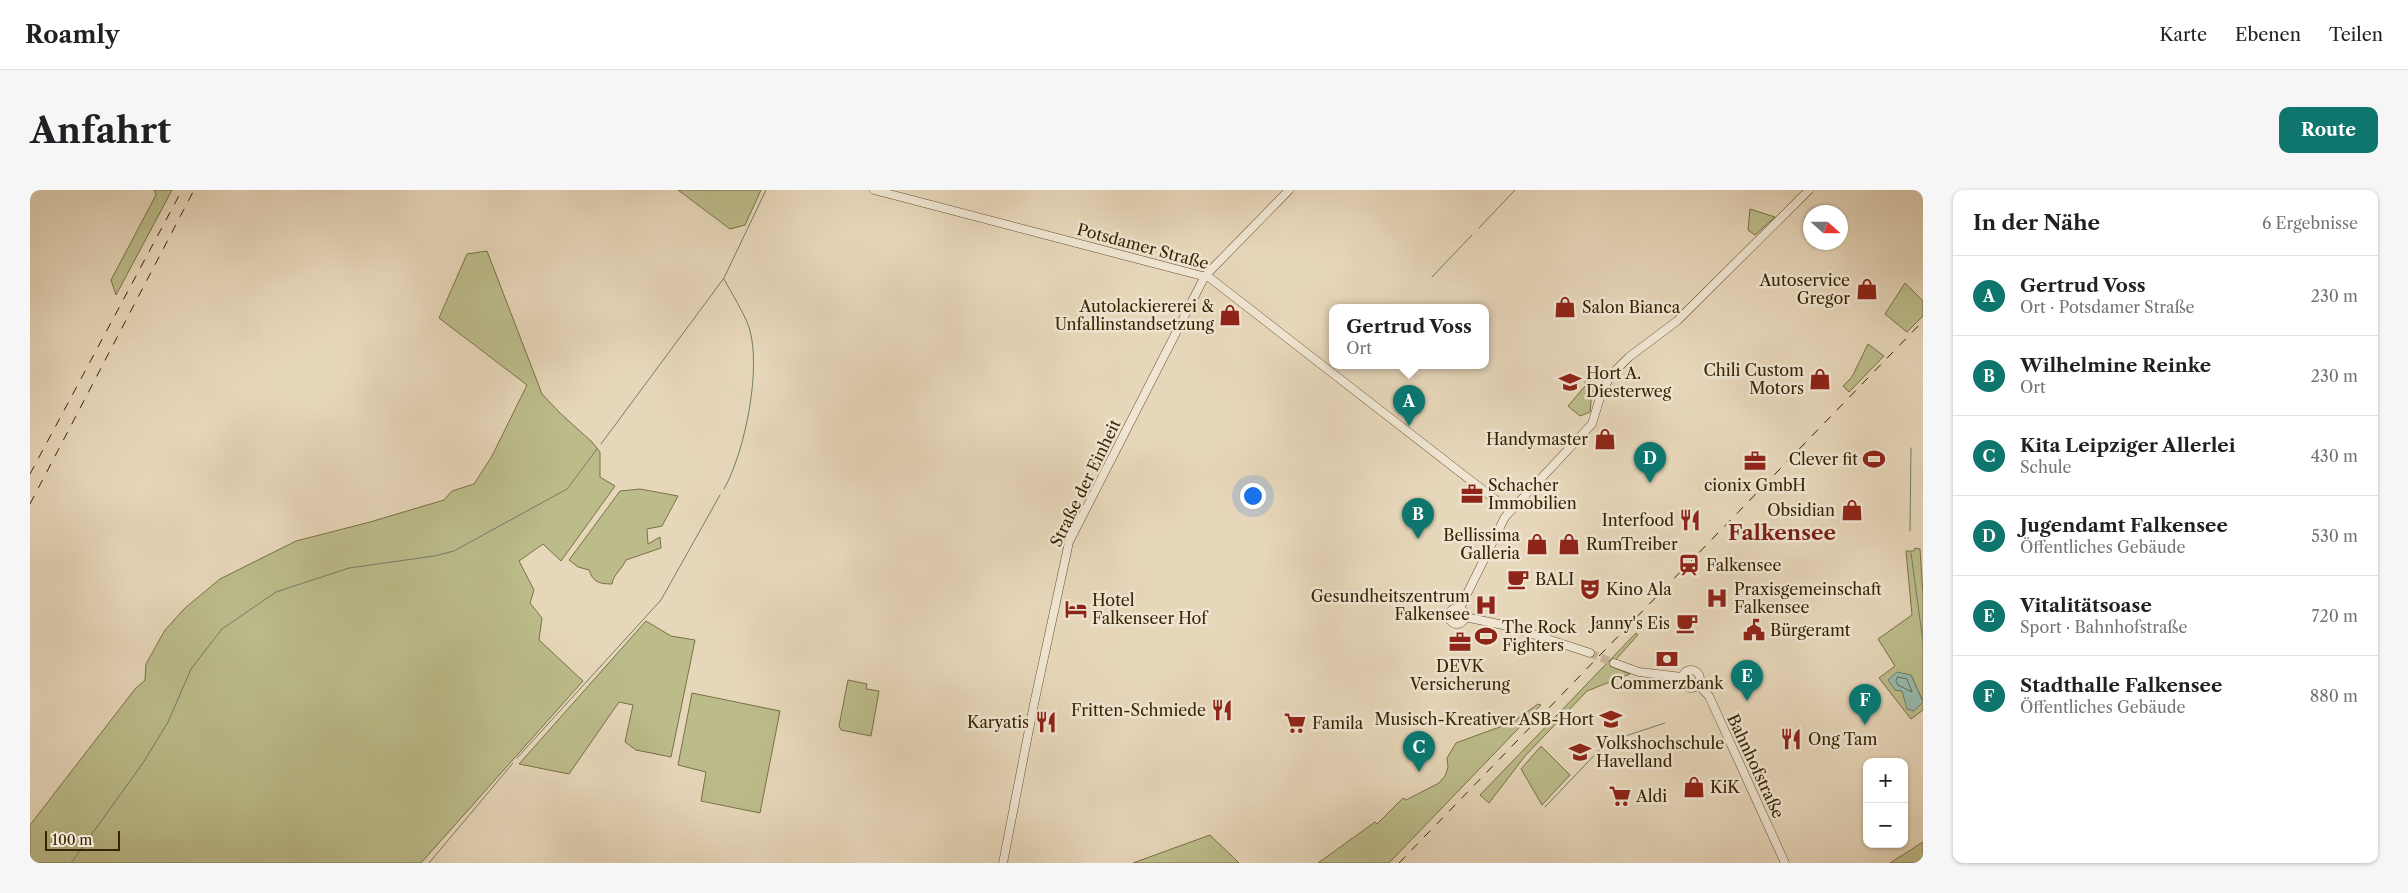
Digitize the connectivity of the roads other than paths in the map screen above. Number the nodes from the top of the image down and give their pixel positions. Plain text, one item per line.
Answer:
1 (874, 190) edge
2 (1289, 190) edge
3 (1809, 190) edge
4 (1205, 276) junction
5 (1329, 369) edge
6 (1329, 369) edge
7 (1510, 511) junction
8 (1460, 608) junction
9 (1465, 617) junction
10 (1590, 654) tunnel mouth
11 (1614, 663) tunnel mouth
12 (1682, 677) junction
13 (1698, 685) junction
14 (1003, 863) edge
15 (1785, 863) edge

1 - 4 street, Potsdamer Straße
2 - 4 street, Straße der Einheit
3 - 7 street
4 - 6 street, Potsdamer Straße
4 - 14 street, Straße der Einheit
5 - 7 street, Potsdamer Straße
7 - 8 street
8 - 9 street
8 - 9 street
9 - 10 street
11 - 12 street
12 - 13 street
12 - 13 street
13 - 15 street, Bahnhofstraße

